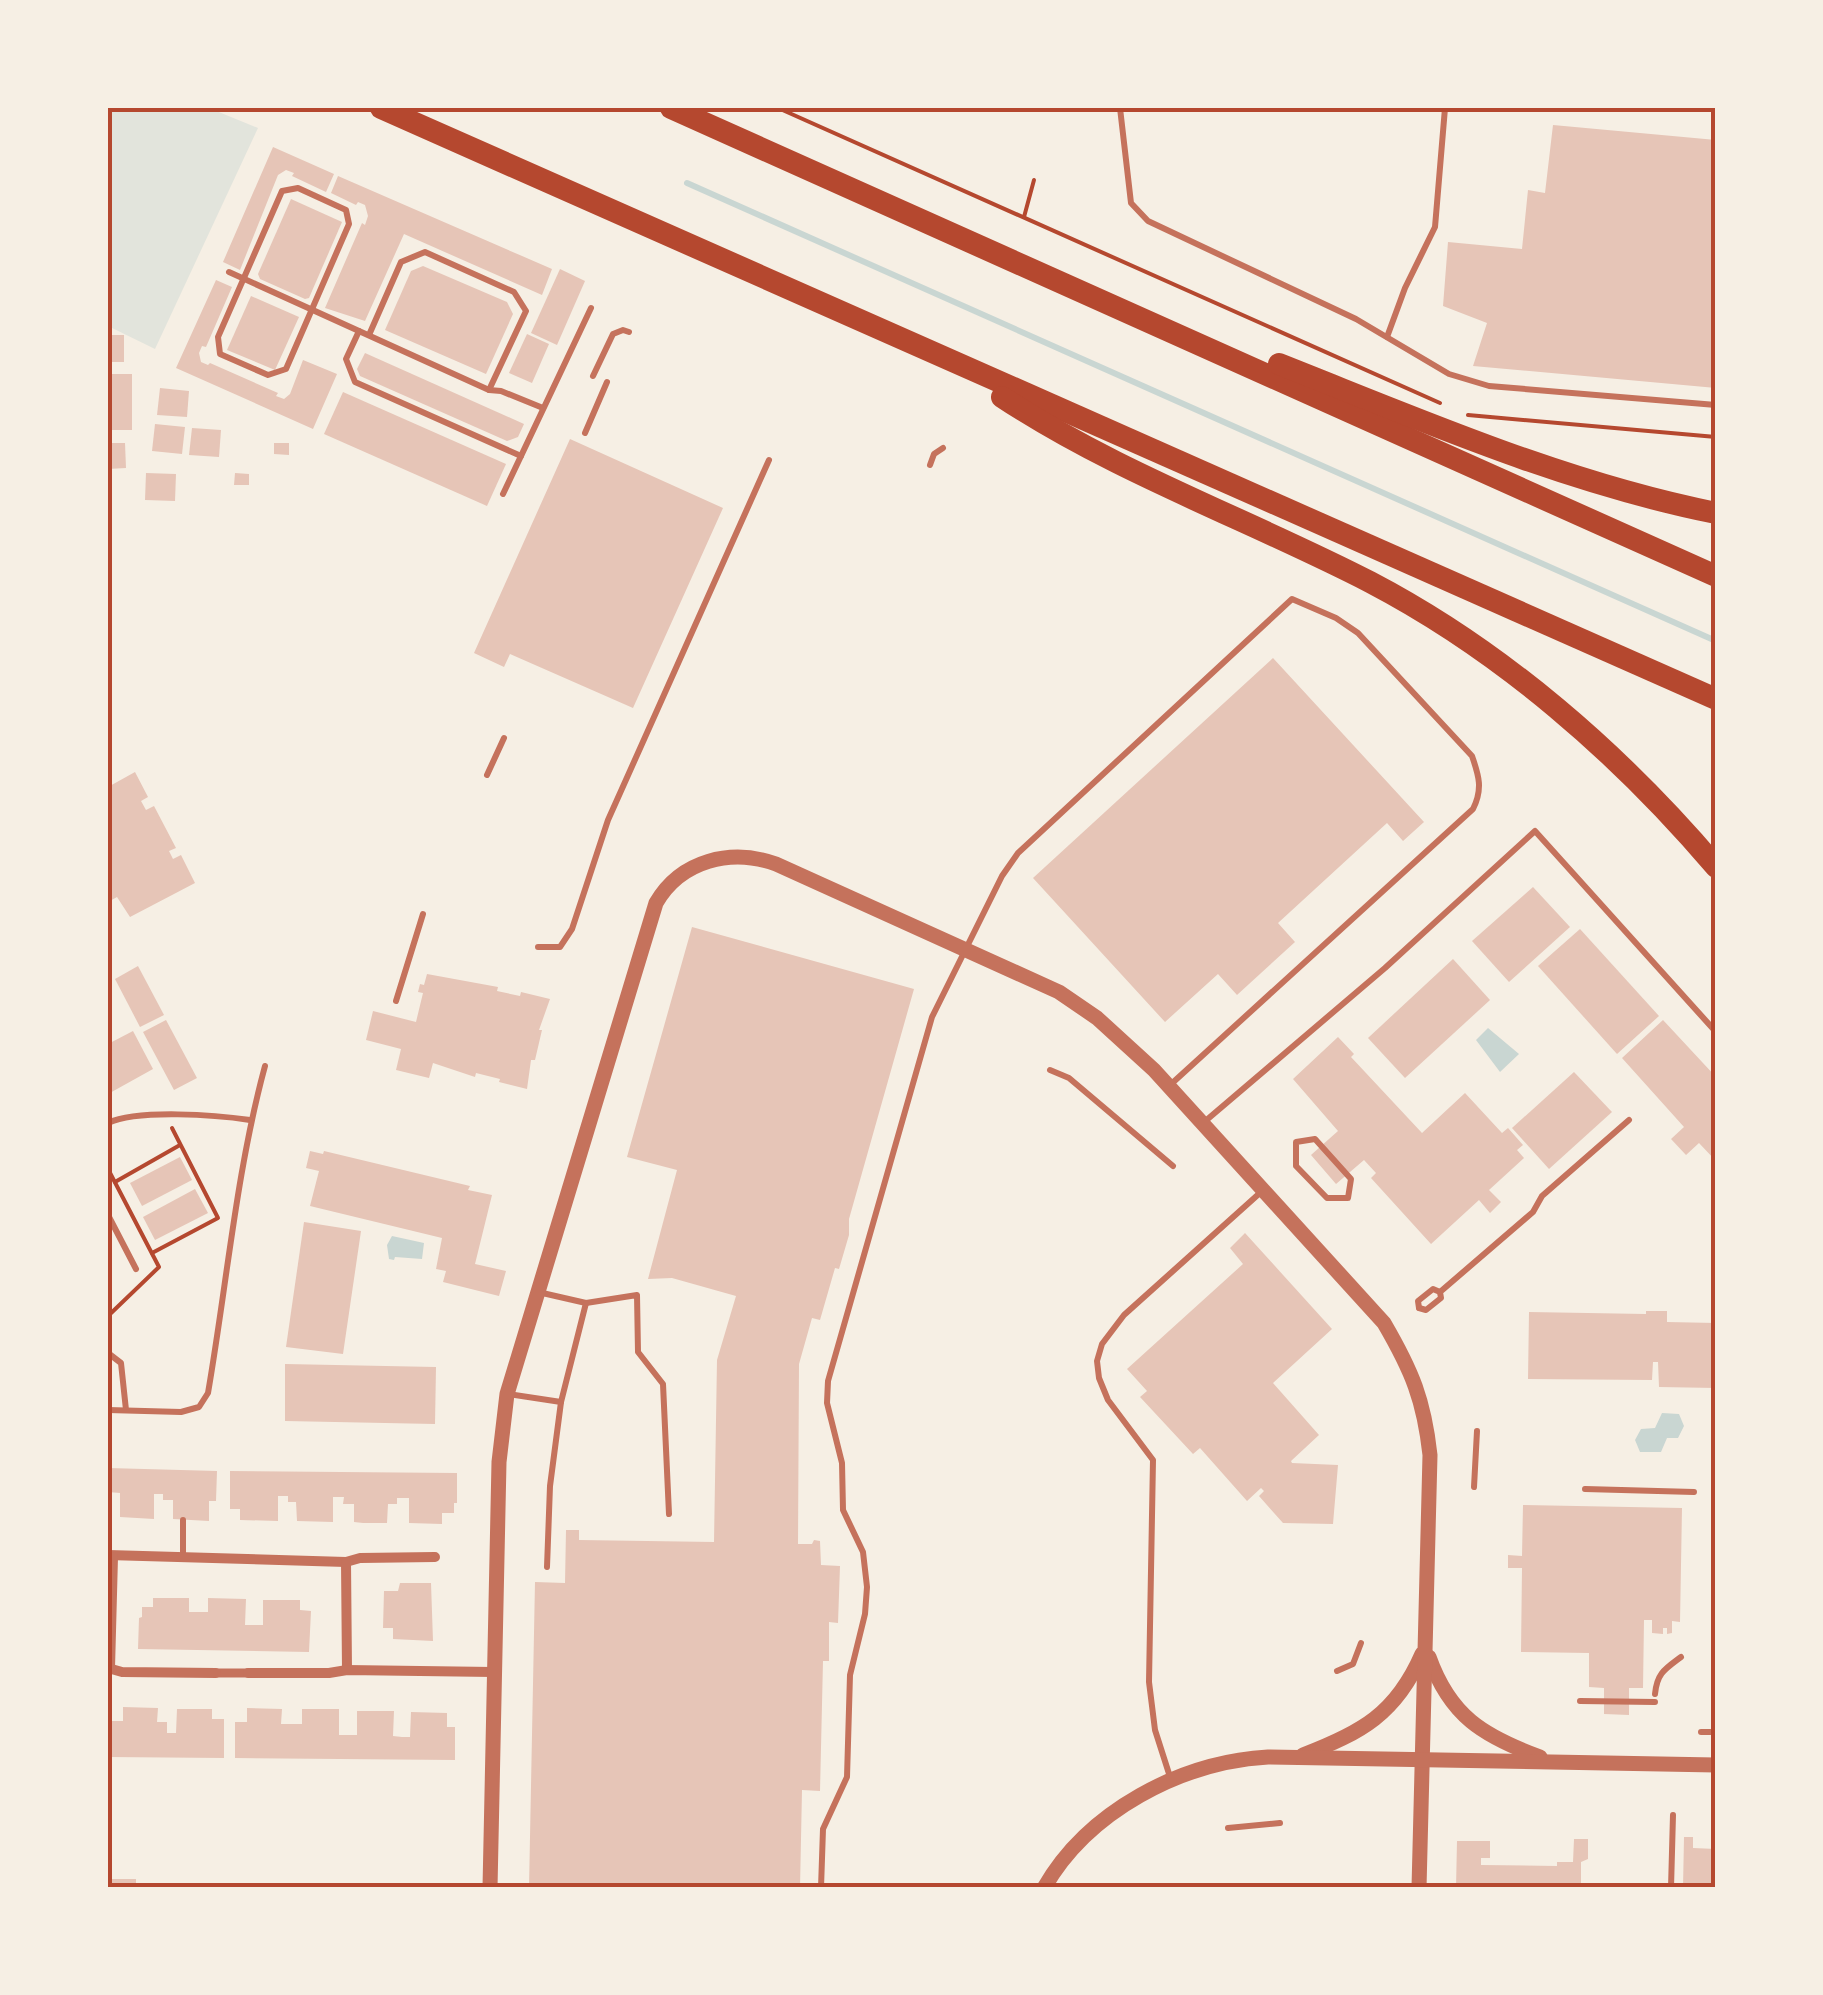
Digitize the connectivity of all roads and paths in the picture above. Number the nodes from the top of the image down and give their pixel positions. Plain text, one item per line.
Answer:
1 (382, 108) edge
2 (671, 108) edge
3 (778, 108) edge
4 (1120, 108) edge
5 (1445, 108) edge
6 (1034, 180) dead end
7 (1024, 217) junction
8 (1016, 262) junction
9 (229, 272) dead end
10 (243, 279) junction
11 (591, 308) dead end
12 (311, 310) junction
13 (359, 331) junction
14 (629, 332) dead end
15 (369, 336) junction
16 (1386, 338) junction
17 (954, 364) junction
18 (594, 376) dead end
19 (607, 382) dead end
20 (489, 390) junction
21 (1716, 404) edge
22 (543, 408) junction
23 (1452, 408) dead end
24 (1468, 415) dead end
25 (585, 433) dead end
26 (1716, 437) edge
27 (943, 448) dead end
28 (521, 456) junction
29 (769, 460) dead end
30 (930, 465) dead end
31 (504, 494) dead end
32 (1716, 512) edge
33 (1716, 576) edge
34 (1716, 699) edge
35 (504, 738) dead end
36 (487, 775) dead end
37 (1716, 867) edge
38 (423, 914) dead end
39 (538, 947) dead end
40 (966, 950) junction
41 (396, 1000) dead end
42 (1716, 1032) edge
43 (266, 1066) dead end
44 (1050, 1070) dead end
45 (1169, 1086) junction
46 (164, 1116) junction
47 (250, 1120) junction
48 (1628, 1120) dead end
49 (108, 1123) edge
50 (1203, 1123) junction
51 (182, 1144) junction
52 (1173, 1166) dead end
53 (115, 1182) dead end
54 (1264, 1190) junction
55 (1348, 1198) joint
56 (108, 1215) edge
57 (152, 1253) dead end
58 (136, 1269) dead end
59 (538, 1292) junction
60 (1440, 1292) dead end
61 (586, 1303) junction
62 (108, 1353) edge
63 (508, 1394) junction
64 (561, 1402) junction
65 (108, 1410) edge
66 (126, 1410) junction
67 (1478, 1432) dead end
68 (1474, 1487) dead end
69 (1585, 1489) dead end
70 (1694, 1492) dead end
71 (669, 1514) dead end
72 (183, 1520) dead end
73 (110, 1556) edge
74 (435, 1557) dead end
75 (183, 1559) junction
76 (346, 1562) junction
77 (547, 1567) dead end
78 (1362, 1643) dead end
79 (1425, 1646) junction
80 (1682, 1657) dead end
81 (109, 1668) edge
82 (347, 1670) junction
83 (1337, 1671) dead end
84 (216, 1672) joint
85 (493, 1672) junction
86 (248, 1673) joint
87 (1580, 1701) dead end
88 (1702, 1732) dead end
89 (1716, 1732) edge
90 (1295, 1758) junction
91 (1422, 1759) junction
92 (1553, 1762) junction
93 (1716, 1766) edge
94 (1172, 1781) junction
95 (1673, 1815) dead end
96 (1280, 1823) dead end
97 (1228, 1828) dead end
98 (490, 1888) edge
99 (821, 1888) edge
100 (1044, 1888) edge
101 (1419, 1888) edge
102 (1671, 1888) edge

1 - 17 highway
2 - 8 highway
3 - 7 path
4 - 16 lane
5 - 16 lane
6 - 7 path
7 - 23 path
8 - 32 highway
8 - 33 highway
9 - 10 lane
10 - 12 lane
10 - 12 lane
10 - 12 lane
11 - 22 lane
12 - 13 lane
13 - 15 lane
13 - 28 lane
14 - 18 lane
15 - 20 lane
15 - 20 lane
16 - 21 lane
17 - 34 highway
17 - 37 highway
19 - 25 lane
20 - 22 lane
22 - 28 lane
24 - 26 path
27 - 30 lane
28 - 31 lane
29 - 39 lane
35 - 36 lane
38 - 41 lane
40 - 45 street
40 - 45 lane
40 - 59 street
40 - 99 lane
42 - 50 lane
43 - 47 lane
44 - 52 lane
45 - 50 street
46 - 47 lane
46 - 49 lane
46 - 51 path
47 - 66 lane
48 - 60 lane
50 - 54 street
51 - 53 path
51 - 57 path
54 - 79 street
54 - 94 lane
55 - 55 lane
56 - 58 lane
59 - 61 lane
59 - 63 street
61 - 64 lane
61 - 71 lane
62 - 66 lane
63 - 64 lane
63 - 85 street
64 - 77 lane
65 - 66 lane
67 - 68 lane
69 - 70 lane
72 - 75 lane
73 - 75 street
73 - 81 street
74 - 76 street
75 - 76 street
76 - 82 street
78 - 83 lane
79 - 90 street
79 - 91 street
79 - 92 street
80 - 87 lane
81 - 84 street
82 - 85 street
82 - 86 street
84 - 86 street
85 - 98 street
88 - 89 lane
90 - 91 street
90 - 94 street
91 - 92 street
91 - 101 street
92 - 93 street
94 - 100 street
95 - 102 lane
96 - 97 lane

